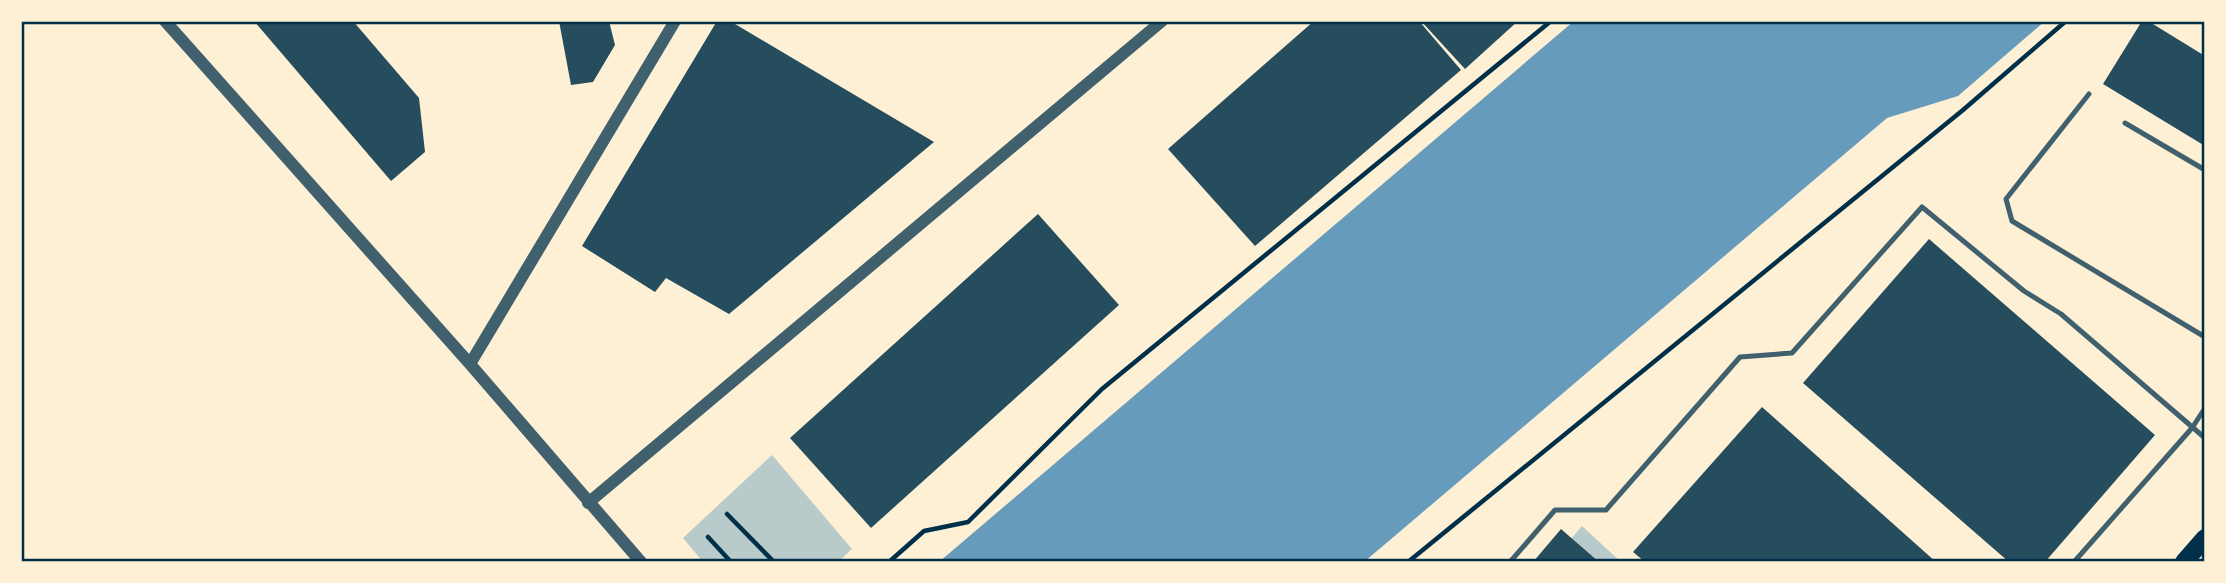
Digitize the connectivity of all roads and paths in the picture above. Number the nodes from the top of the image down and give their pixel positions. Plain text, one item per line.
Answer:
1 (165, 21) edge
2 (675, 21) edge
3 (1162, 21) edge
4 (1551, 21) edge
5 (2066, 21) edge
6 (2089, 94) dead end
7 (2125, 122) dead end
8 (2205, 170) edge
9 (2205, 337) edge
10 (470, 364) junction
11 (2205, 408) edge
12 (2192, 428) junction
13 (2205, 438) edge
14 (588, 503) junction
15 (727, 514) dead end
16 (708, 537) dead end
17 (2205, 538) edge
18 (640, 562) edge
19 (731, 562) edge
20 (774, 562) edge
21 (889, 562) edge
22 (1408, 562) edge
23 (1510, 562) edge
24 (2074, 562) edge
25 (2184, 562) edge

1 - 10 street
2 - 10 street
3 - 14 street
4 - 21 path
5 - 22 path
6 - 9 lane
7 - 8 lane
10 - 14 street
11 - 12 lane
12 - 13 lane
12 - 23 lane
12 - 24 lane
14 - 18 street
15 - 20 path
16 - 19 path
17 - 25 main road

